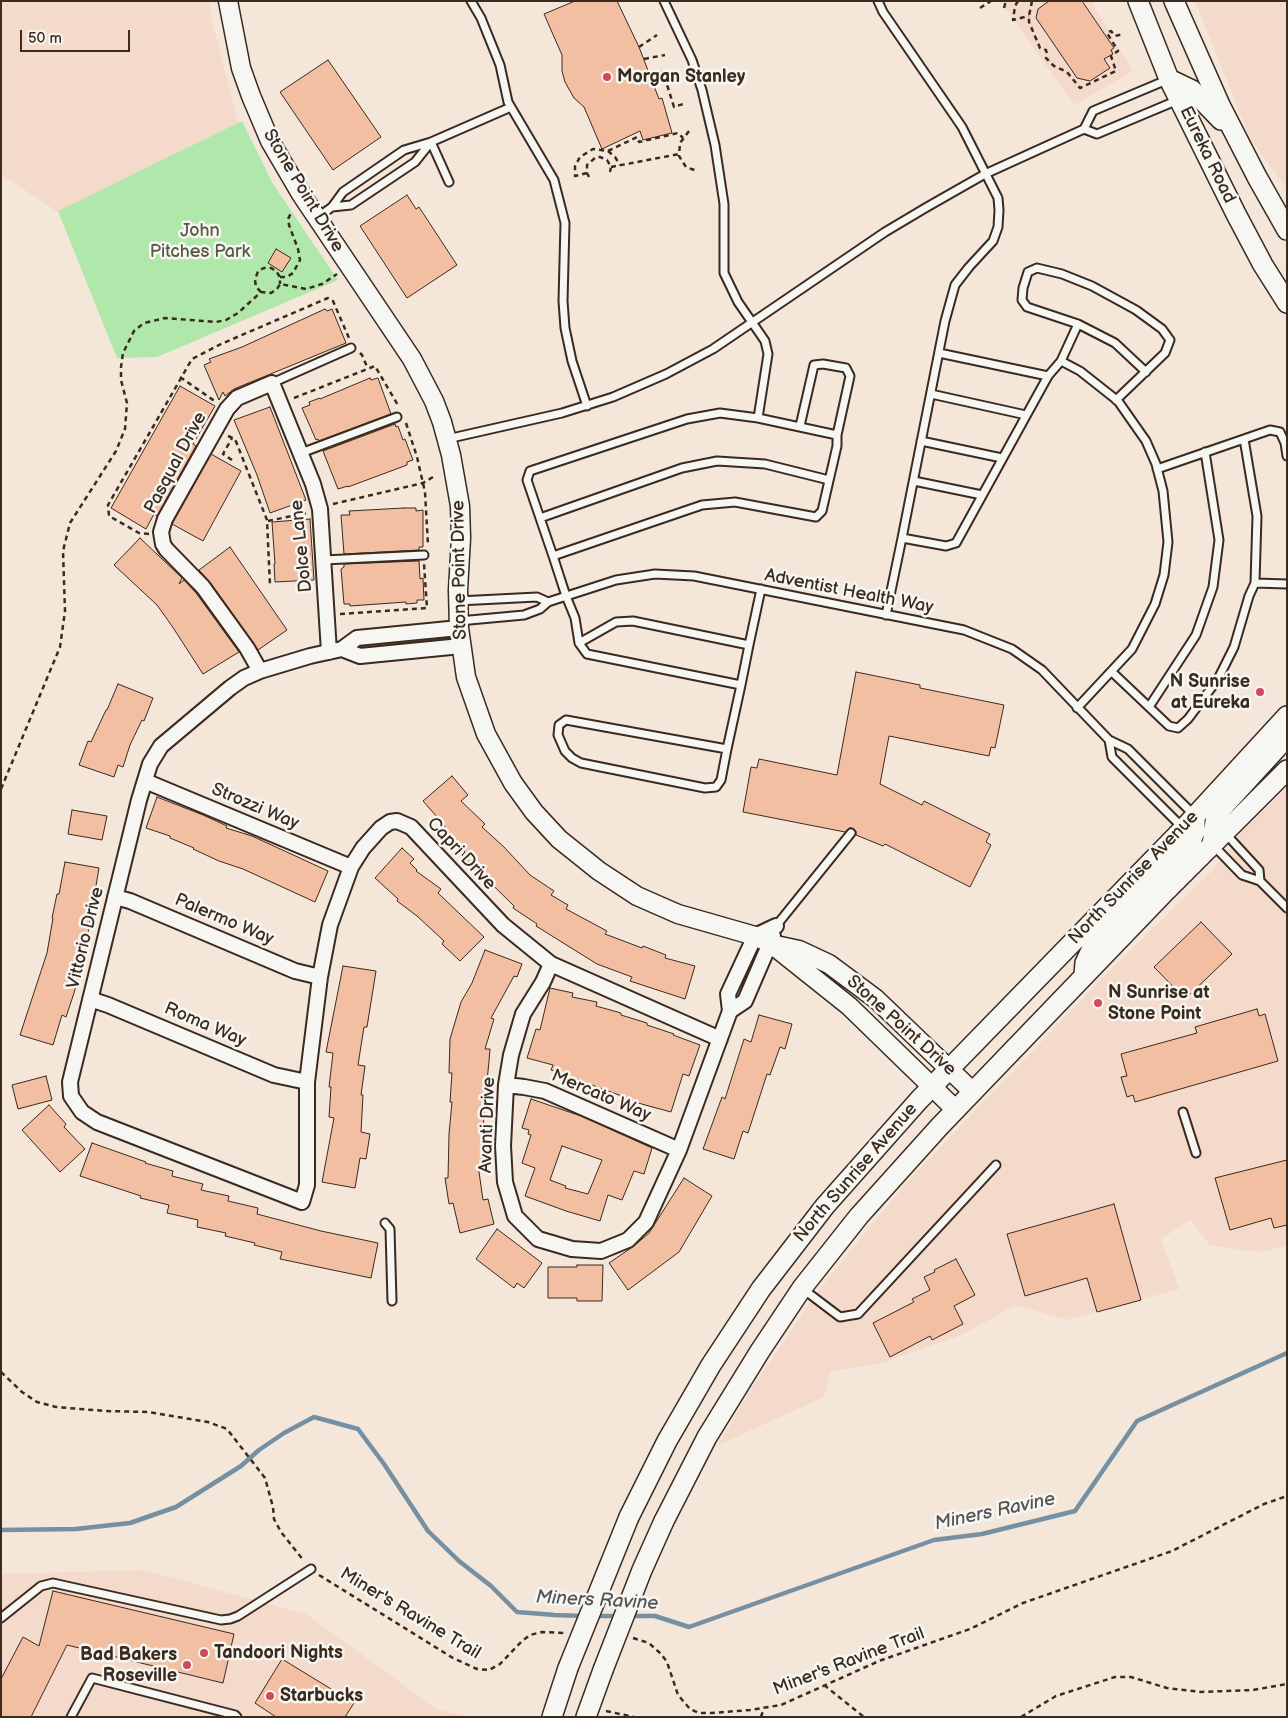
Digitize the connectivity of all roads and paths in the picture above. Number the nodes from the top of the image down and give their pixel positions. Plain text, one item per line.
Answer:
1 (228, 1) edge
2 (471, 1) edge
3 (664, 1) edge
4 (878, 1) edge
5 (991, 1) edge
6 (1006, 1) edge
7 (1018, 1) edge
8 (1032, 1) edge
9 (1138, 1) edge
10 (1174, 1) edge
11 (980, 8) dead end
12 (1004, 8) dead end
13 (1028, 16) junction
14 (1123, 34) dead end
15 (656, 35) dead end
16 (639, 47) dead end
17 (665, 55) dead end
18 (644, 59) dead end
19 (650, 73) dead end
20 (1170, 79) junction
21 (1180, 100) junction
22 (683, 104) dead end
23 (511, 107) junction
24 (1084, 129) junction
25 (689, 131) dead end
26 (1233, 131) junction
27 (683, 138) junction
28 (431, 142) junction
29 (595, 148) junction
30 (608, 151) junction
31 (679, 154) junction
32 (596, 157) junction
33 (620, 165) junction
34 (611, 167) junction
35 (696, 171) dead end
36 (610, 172) dead end
37 (587, 173) junction
38 (985, 174) junction
39 (590, 177) dead end
40 (449, 182) dead end
41 (332, 207) junction
42 (291, 213) dead end
43 (317, 218) junction
44 (1287, 230) edge
45 (280, 277) junction
46 (333, 277) dead end
47 (280, 284) junction
48 (261, 292) junction
49 (1287, 303) edge
50 (752, 322) junction
51 (1078, 324) junction
52 (352, 348) junction
53 (939, 353) junction
54 (1061, 361) junction
55 (368, 369) junction
56 (1146, 372) junction
57 (1048, 376) junction
58 (180, 377) junction
59 (272, 383) junction
60 (931, 394) junction
61 (290, 399) dead end
62 (1116, 400) junction
63 (220, 404) dead end
64 (587, 406) junction
65 (1026, 415) junction
66 (401, 417) junction
67 (758, 418) junction
68 (800, 426) junction
69 (223, 433) dead end
70 (837, 435) junction
71 (232, 438) junction
72 (446, 439) junction
73 (1244, 439) junction
74 (921, 441) junction
75 (1205, 452) junction
76 (301, 454) junction
77 (1287, 456) edge
78 (1002, 458) junction
79 (232, 460) dead end
80 (1157, 469) junction
81 (433, 477) dead end
82 (829, 480) junction
83 (914, 481) junction
84 (423, 483) junction
85 (982, 495) junction
86 (333, 504) dead end
87 (312, 511) dead end
88 (540, 518) junction
89 (267, 521) junction
90 (153, 534) dead end
91 (902, 538) junction
92 (424, 555) junction
93 (553, 556) junction
94 (324, 560) junction
95 (1255, 583) junction
96 (1287, 584) edge
97 (270, 585) dead end
98 (761, 589) junction
99 (566, 596) junction
100 (458, 601) junction
101 (548, 602) junction
102 (336, 614) dead end
103 (886, 614) junction
104 (459, 624) junction
105 (372, 637) junction
106 (579, 643) junction
107 (749, 645) junction
108 (461, 646) junction
109 (336, 650) junction
110 (374, 655) junction
111 (260, 671) junction
112 (1112, 672) junction
113 (741, 685) junction
114 (1149, 707) junction
115 (1077, 708) junction
116 (1287, 716) edge
117 (1287, 737) edge
118 (1109, 740) junction
119 (727, 749) junction
120 (1287, 770) edge
121 (145, 781) junction
122 (1, 789) edge
123 (1189, 822) junction
124 (850, 833) dead end
125 (1218, 838) junction
126 (351, 868) junction
127 (1260, 881) junction
128 (115, 898) junction
129 (1287, 908) edge
130 (776, 926) junction
131 (755, 936) junction
132 (771, 944) junction
133 (551, 964) junction
134 (320, 977) junction
135 (1083, 977) junction
136 (735, 980) junction
137 (751, 988) junction
138 (90, 999) junction
139 (730, 1011) junction
140 (720, 1039) junction
141 (949, 1069) junction
142 (307, 1082) junction
143 (506, 1086) junction
144 (932, 1087) junction
145 (973, 1092) junction
146 (956, 1110) junction
147 (1183, 1112) dead end
148 (679, 1150) junction
149 (1196, 1153) dead end
150 (996, 1165) dead end
151 (302, 1202) joint
152 (385, 1223) dead end
153 (802, 1288) junction
154 (392, 1301) dead end
155 (1, 1372) edge
156 (1287, 1496) edge
157 (311, 1569) junction
158 (1, 1618) edge
159 (567, 1633) dead end
160 (630, 1638) dead end
161 (1287, 1684) edge
162 (824, 1685) junction
163 (764, 1708) junction
164 (588, 1712) edge
165 (72, 1716) edge
166 (80, 1717) edge
167 (237, 1717) edge
168 (552, 1717) edge
169 (634, 1717) edge
170 (761, 1717) edge
171 (864, 1717) edge
172 (1021, 1717) edge

1 - 43 street, Stone Point Drive
2 - 23 lane
3 - 50 lane
4 - 38 lane
5 - 11 path
6 - 12 path
7 - 13 path
8 - 13 path
9 - 20 main road, Eureka Road
10 - 26 main road, Eureka Road
13 - 14 path
15 - 16 path
17 - 18 path
19 - 22 path
20 - 21 main road, Eureka Road
20 - 24 lane
20 - 26 main road
21 - 24 lane
21 - 49 main road, Eureka Road
23 - 28 lane
23 - 64 lane
24 - 38 lane
25 - 27 path
26 - 44 main road, Eureka Road
27 - 30 path
27 - 31 path
28 - 40 lane
28 - 41 lane
28 - 41 lane
29 - 30 path
29 - 32 path
29 - 37 path
30 - 33 path
31 - 33 path
31 - 35 path
32 - 34 path
32 - 37 path
33 - 34 path
34 - 36 path
37 - 39 path
38 - 50 lane
38 - 53 lane
41 - 43 lane
42 - 45 path
43 - 72 street, Stone Point Drive
45 - 47 path
45 - 48 path
46 - 47 path
47 - 48 path
48 - 122 path
50 - 64 lane
50 - 67 lane
51 - 54 lane
51 - 56 lane
51 - 56 lane
52 - 55 path
52 - 58 path
52 - 59 lane, Pasqual Drive
53 - 57 lane
53 - 60 lane
54 - 57 lane
54 - 62 lane
55 - 61 path
55 - 66 path
56 - 62 lane
57 - 65 lane
58 - 63 path
58 - 90 path
59 - 76 street, Dolce Lane
59 - 111 street, Pasqual Drive
60 - 65 lane
60 - 74 lane
62 - 80 lane
64 - 72 lane
65 - 78 lane
66 - 76 lane
66 - 84 path
67 - 68 lane
67 - 88 lane
68 - 70 lane
68 - 70 lane
69 - 71 path
70 - 82 lane
71 - 79 path
71 - 89 path
72 - 100 street, Stone Point Drive
73 - 75 lane
73 - 77 lane
73 - 95 lane
74 - 78 lane
74 - 83 lane
75 - 80 lane
75 - 114 lane
76 - 94 street, Dolce Lane
78 - 85 lane
80 - 112 lane
81 - 84 path
82 - 88 lane
82 - 93 lane
83 - 85 lane
83 - 91 lane
84 - 86 path
84 - 92 path
85 - 91 lane
87 - 89 path
88 - 93 lane
89 - 97 path
91 - 103 lane
92 - 94 lane
92 - 102 path
93 - 99 lane
94 - 109 street, Dolce Lane
95 - 96 lane
95 - 114 lane
98 - 99 lane, Adventist Health Way
98 - 103 lane, Adventist Health Way
98 - 107 lane
99 - 101 lane, Adventist Health Way
99 - 106 lane
100 - 101 lane, Adventist Health Way
100 - 104 street, Stone Point Drive
101 - 104 lane, Adventist Health Way
103 - 115 lane, Adventist Health Way
104 - 105 street, Vittorio Drive
104 - 108 street, Stone Point Drive
105 - 109 street, Vittorio Drive
105 - 110 street
106 - 107 lane
106 - 113 lane
107 - 113 lane
108 - 110 street
108 - 131 street, Stone Point Drive
109 - 110 street
109 - 111 street, Vittorio Drive
111 - 121 street, Vittorio Drive
112 - 114 lane
112 - 115 lane
113 - 119 lane
115 - 118 lane, Adventist Health Way
116 - 123 main road, North Sunrise Avenue
117 - 125 main road
118 - 123 lane, Adventist Health Way
118 - 123 lane, Adventist Health Way
119 - 119 lane
120 - 125 main road, North Sunrise Avenue
121 - 126 street, Strozzi Way
121 - 128 street, Vittorio Drive
123 - 135 main road
123 - 141 main road, North Sunrise Avenue
124 - 130 lane
125 - 127 lane
125 - 127 lane
125 - 135 main road, North Sunrise Avenue
126 - 133 street, Capri Drive
126 - 134 street, Capri Drive
127 - 129 lane
128 - 134 street, Palermo Way
128 - 138 street, Vittorio Drive
130 - 131 street
130 - 132 street, Avanti Drive
131 - 132 street, Stone Point Drive
131 - 136 street, Avanti Drive
132 - 137 street, Avanti Drive
132 - 141 street, Stone Point Drive
132 - 144 street, Stone Point Drive
133 - 140 street, Capri Drive
133 - 143 street, Avanti Drive
134 - 142 street, Capri Drive
135 - 145 main road, North Sunrise Avenue
136 - 137 street
136 - 139 street, Avanti Drive
137 - 139 street, Avanti Drive
138 - 142 street, Roma Way
138 - 151 street, Vittorio Drive
139 - 140 street, Avanti Drive
140 - 148 street, Avanti Drive
141 - 144 main road, North Sunrise Avenue
141 - 145 street, Stone Point Drive
142 - 151 street, Capri Drive
143 - 148 street, Mercato Way
143 - 148 street, Avanti Drive
144 - 146 street, Stone Point Drive
144 - 168 main road, North Sunrise Avenue, bridge
145 - 146 main road, North Sunrise Avenue
146 - 153 main road, North Sunrise Avenue
147 - 149 lane
150 - 153 lane
152 - 154 lane
153 - 164 main road, North Sunrise Avenue, bridge
155 - 157 path, Miner's Ravine Trail
156 - 162 path, Miner's Ravine Trail
157 - 158 lane
157 - 159 path, Miner's Ravine Trail
160 - 163 path, Miner's Ravine Trail
161 - 172 path
162 - 163 path, Miner's Ravine Trail
162 - 171 path
163 - 170 path
164 - 169 path
165 - 166 lane
165 - 167 lane

